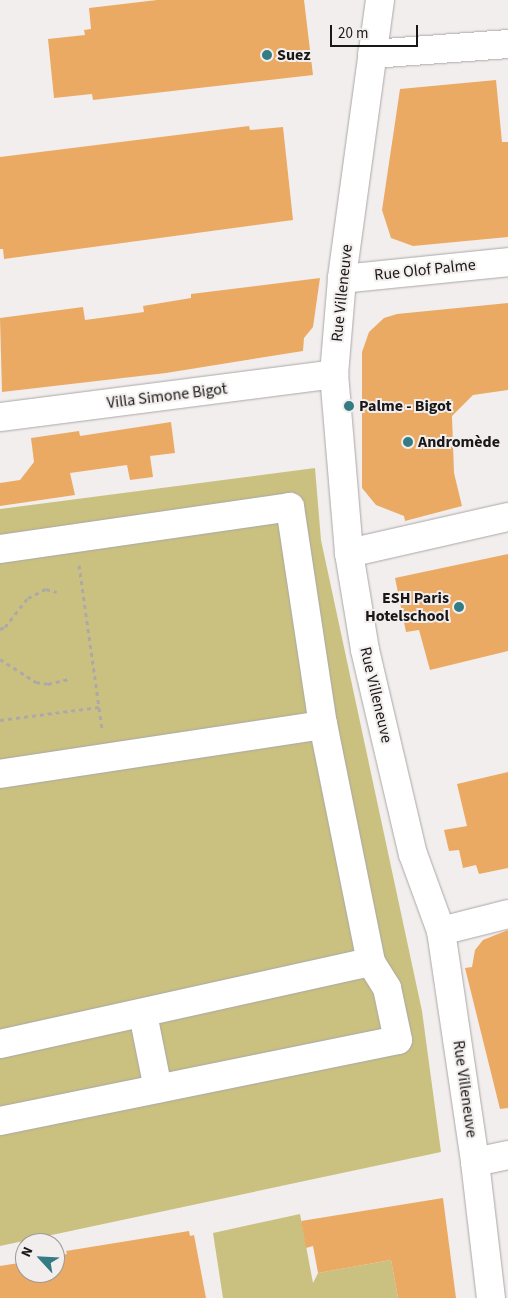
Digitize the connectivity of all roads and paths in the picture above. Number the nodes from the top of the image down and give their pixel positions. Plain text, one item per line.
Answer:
1 (380, 0) edge
2 (508, 44) edge
3 (372, 54) junction
4 (508, 262) edge
5 (342, 279) junction
6 (334, 374) junction
7 (0, 418) edge
8 (508, 518) edge
9 (75, 538) junction
10 (0, 549) edge
11 (348, 553) junction
12 (58, 592) dead end
13 (0, 629) edge
14 (0, 659) edge
15 (68, 679) dead end
16 (99, 707) junction
17 (0, 720) edge
18 (323, 725) junction
19 (106, 757) junction
20 (0, 774) edge
21 (508, 914) edge
22 (441, 931) junction
23 (371, 962) junction
24 (143, 1014) junction
25 (0, 1044) edge
26 (158, 1089) junction
27 (0, 1122) edge
28 (508, 1155) edge
29 (475, 1162) junction
30 (491, 1298) edge

1 - 3 street, Rue Villeneuve
2 - 3 street
3 - 5 street, Rue Villeneuve
4 - 5 street, Rue Olof Palme
5 - 6 street, Rue Villeneuve
6 - 7 street, Villa Simone Bigot
6 - 11 street, Rue Villeneuve
8 - 11 street
9 - 10 street
9 - 16 path
9 - 18 street
11 - 22 street, Rue Villeneuve
12 - 13 path
14 - 15 path
16 - 17 path
16 - 19 path
18 - 19 street
18 - 23 street
19 - 20 street
21 - 22 street
22 - 29 street, Rue Villeneuve
23 - 24 street
23 - 26 street
24 - 25 street
24 - 26 street
26 - 27 street
28 - 29 street
29 - 30 street, Rue Villeneuve

